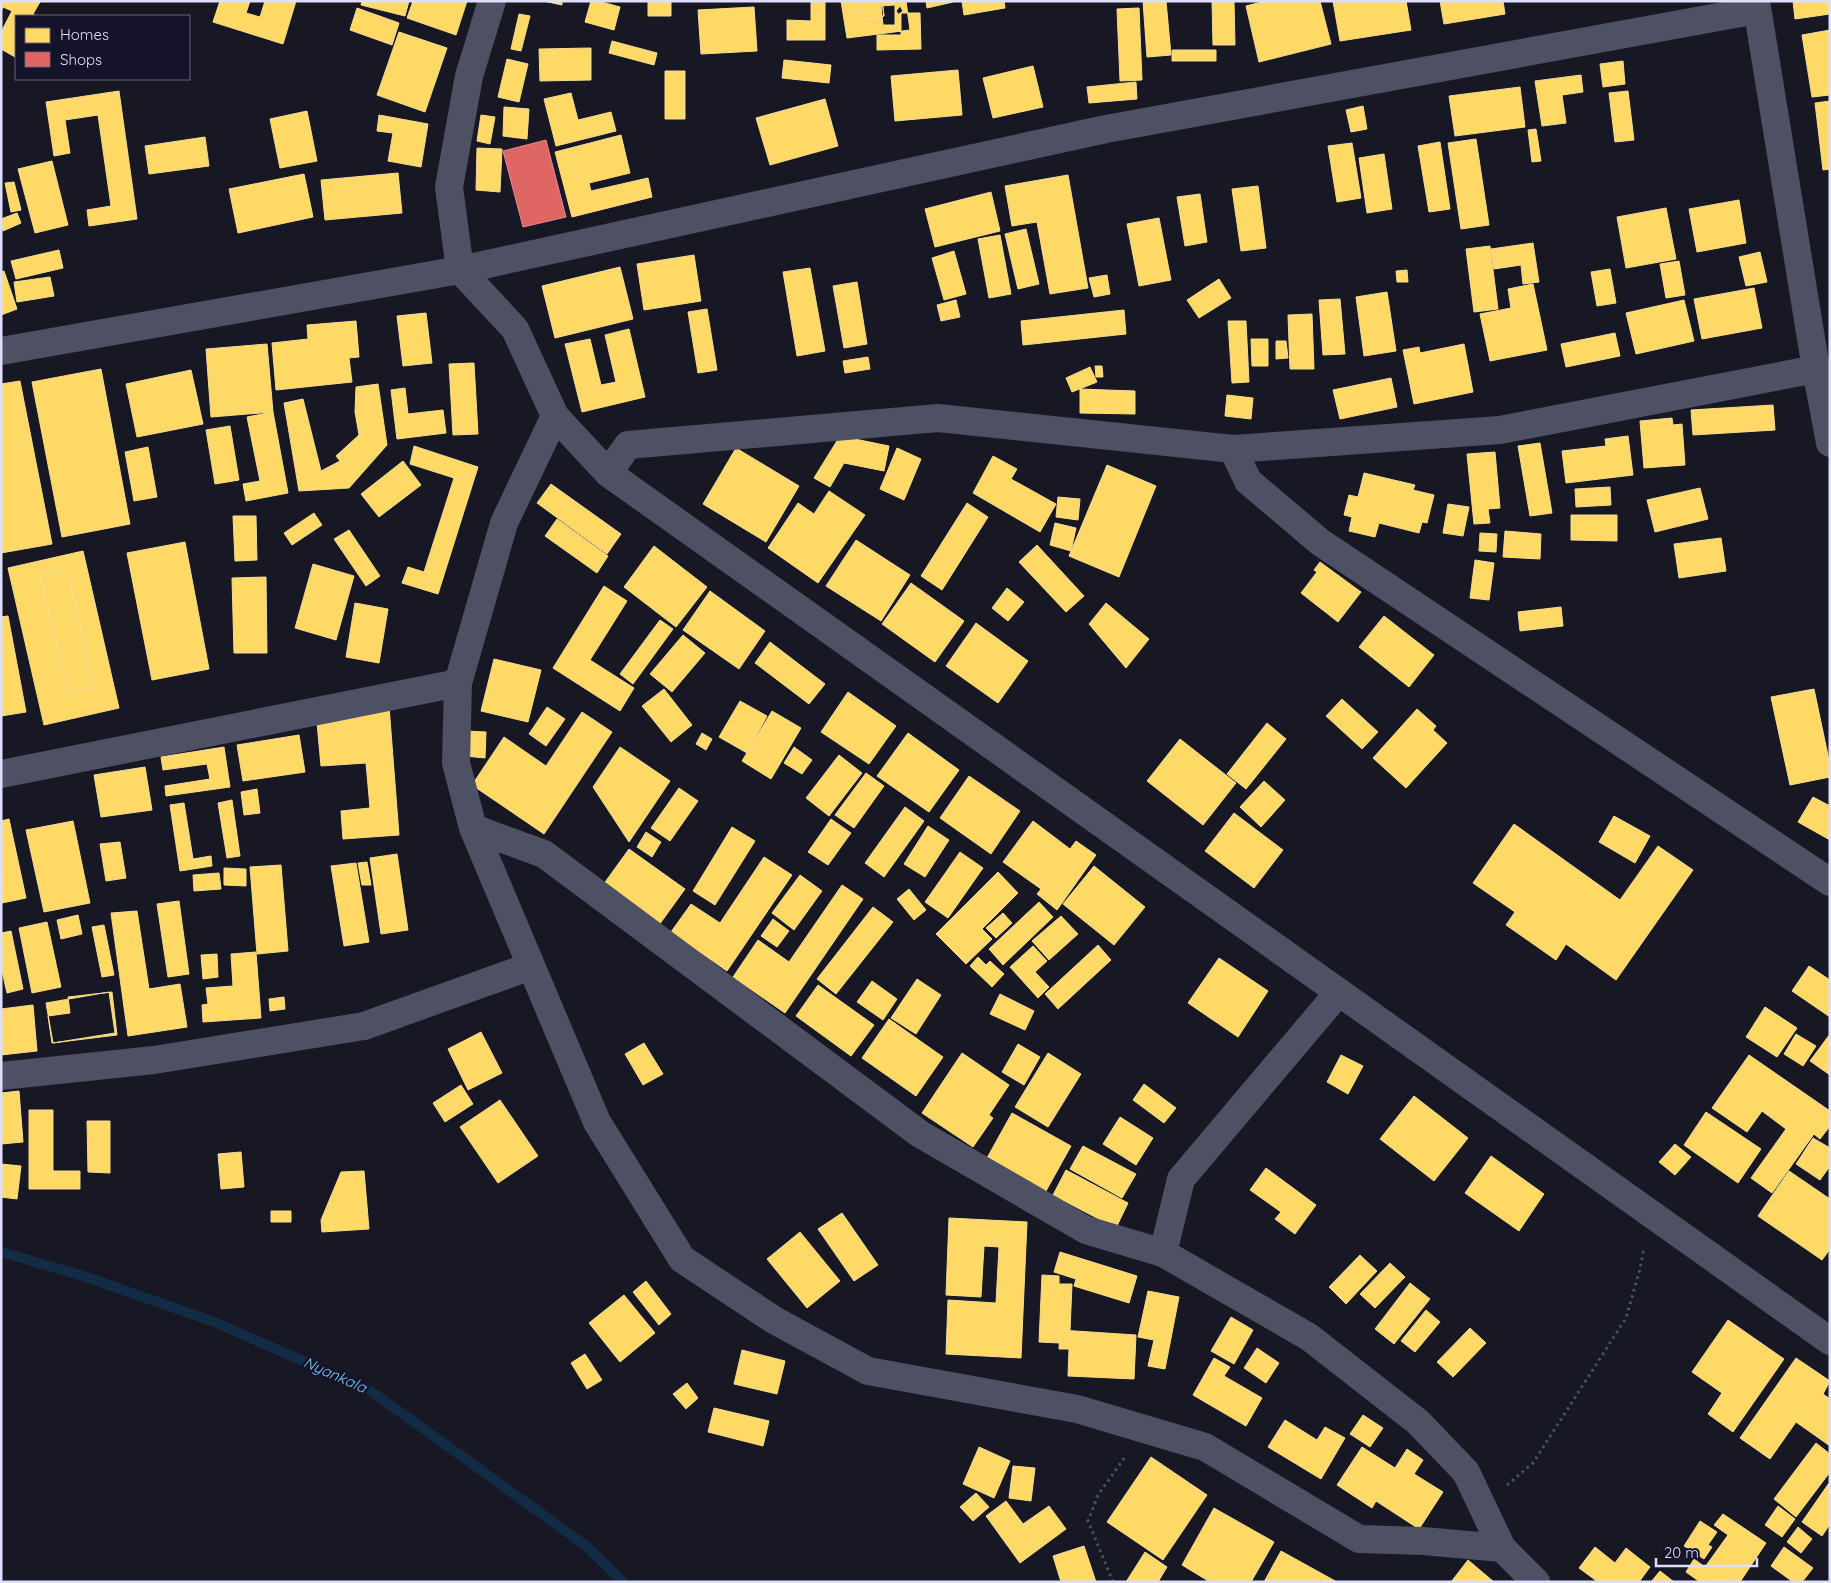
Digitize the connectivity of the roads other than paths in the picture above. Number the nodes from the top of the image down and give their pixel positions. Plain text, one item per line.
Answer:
1 (492, 1) edge
2 (1756, 6) edge
3 (460, 270) junction
4 (1, 351) edge
5 (1816, 369) junction
6 (556, 416) junction
7 (1829, 432) edge
8 (1233, 449) junction
9 (608, 473) junction
10 (458, 683) junction
11 (1, 774) edge
12 (473, 828) junction
13 (1830, 882) edge
14 (531, 966) junction
15 (1339, 992) junction
16 (1, 1076) edge
17 (1163, 1253) junction
18 (1830, 1341) edge
19 (1502, 1548) junction
20 (1536, 1582) edge

1 - 3 street
2 - 3 street
2 - 5 street
3 - 4 street
3 - 6 street
5 - 7 street
5 - 8 street
6 - 9 street
6 - 10 street
8 - 9 street
8 - 13 street
9 - 15 street
10 - 11 street
10 - 12 street
12 - 14 street
12 - 17 street
14 - 16 street
14 - 19 street
15 - 17 street
15 - 18 street
17 - 19 street
19 - 20 street

